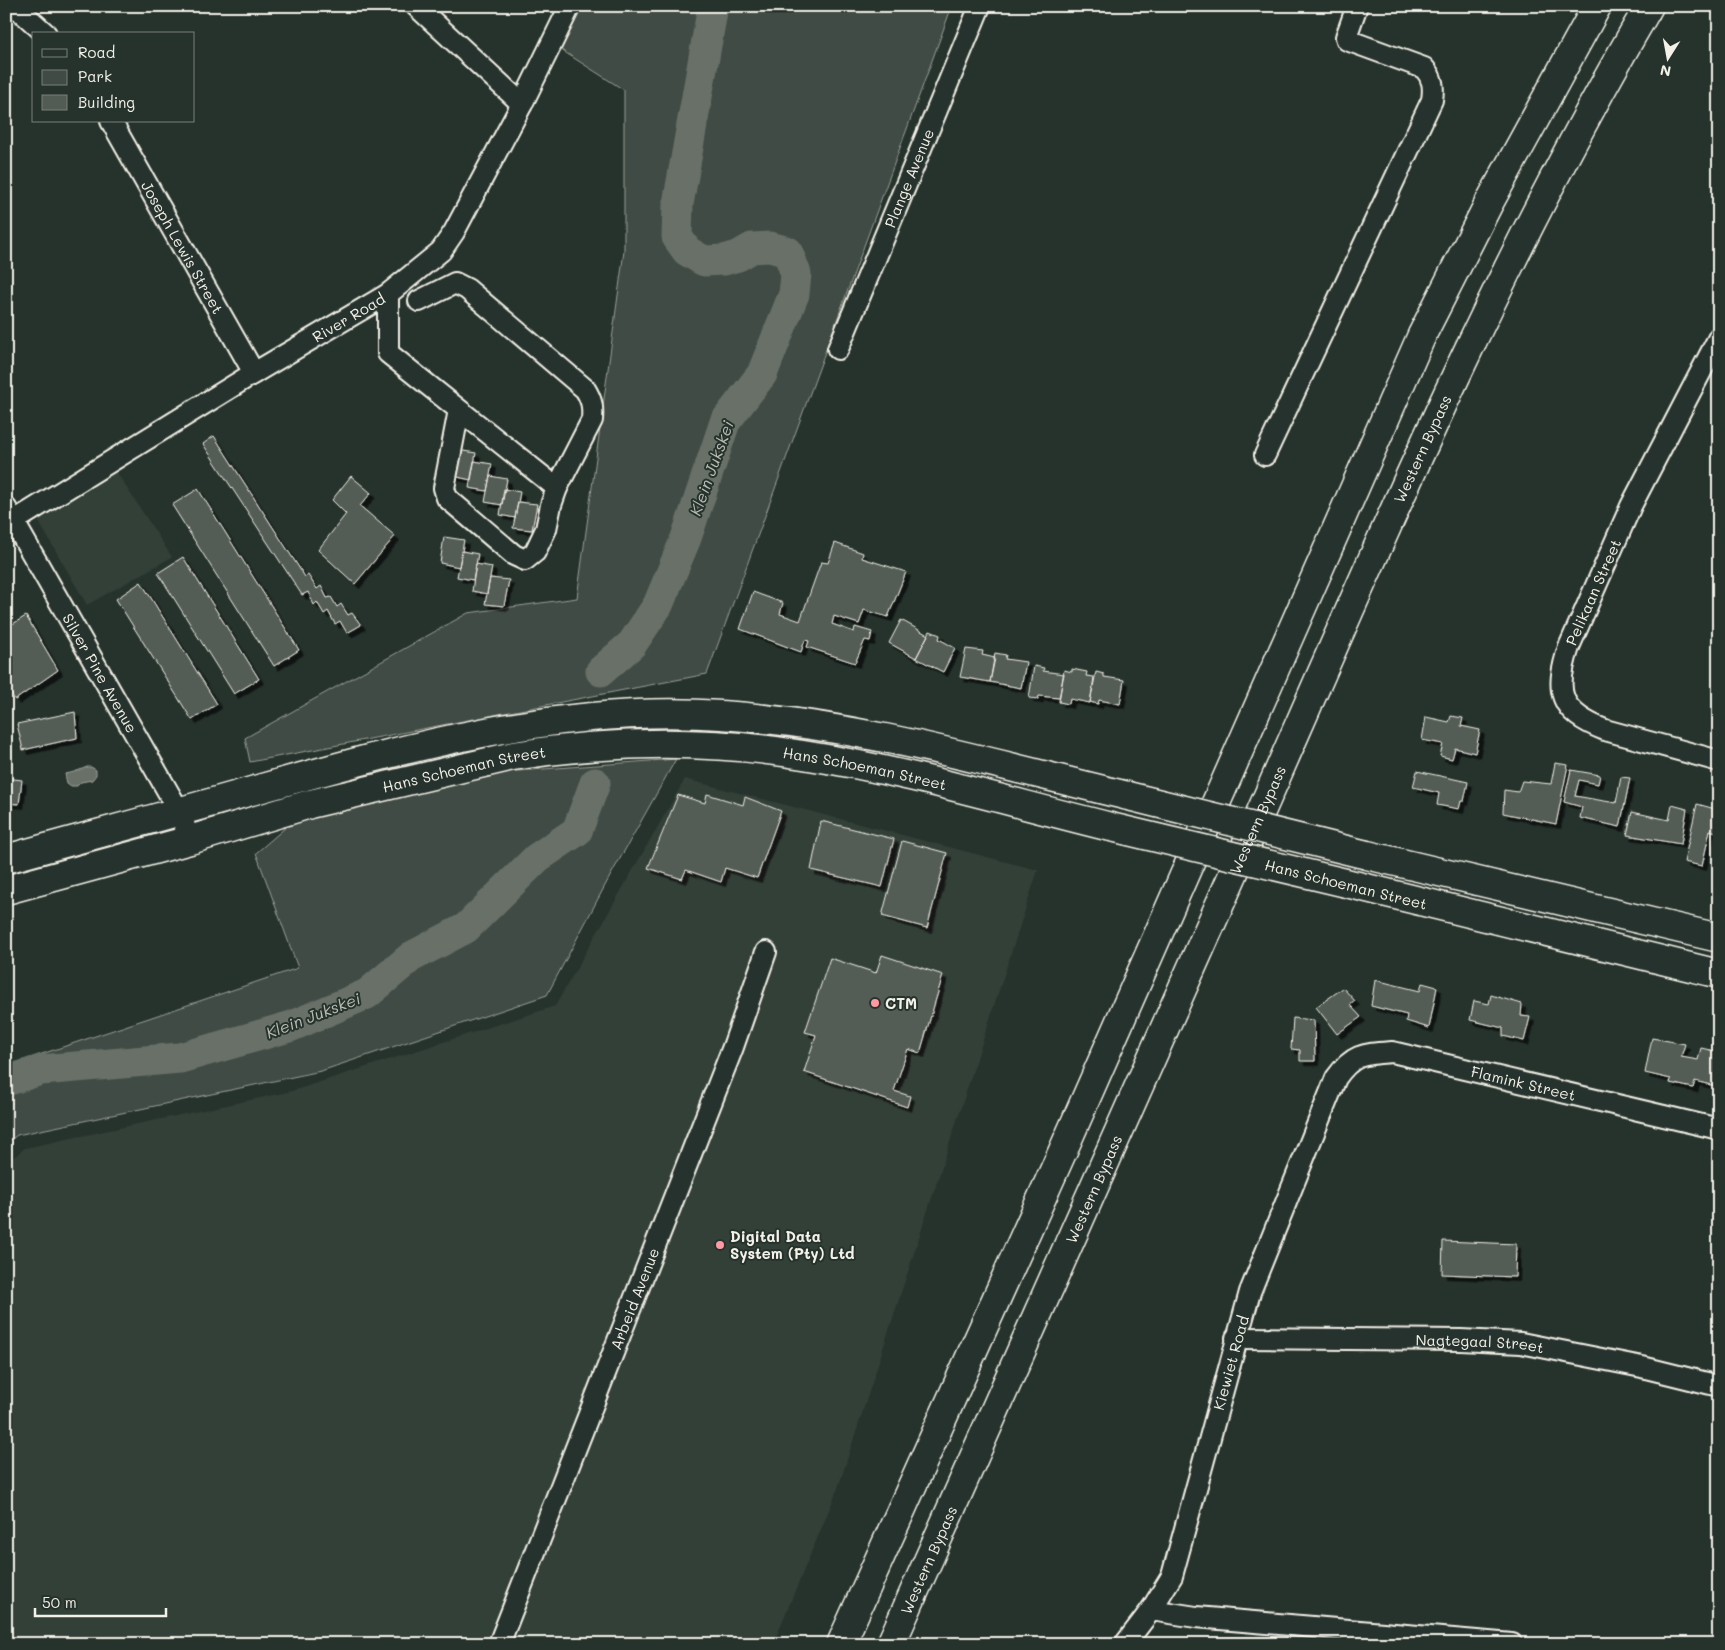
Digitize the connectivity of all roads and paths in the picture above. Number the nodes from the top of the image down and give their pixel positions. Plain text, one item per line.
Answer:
1 (15, 6) edge
2 (416, 6) edge
3 (570, 6) edge
4 (980, 6) edge
5 (1357, 6) edge
6 (1597, 6) edge
7 (1649, 6) edge
8 (44, 32) edge
9 (522, 104) junction
10 (112, 122) edge
11 (388, 294) junction
12 (419, 301) dead end
13 (1719, 337) edge
14 (838, 349) dead end
15 (254, 373) junction
16 (459, 410) junction
17 (1265, 455) dead end
18 (557, 488) junction
19 (9, 519) edge
20 (1719, 761) edge
21 (179, 811) junction
22 (190, 840) junction
23 (6, 858) edge
24 (6, 890) edge
25 (1719, 938) edge
26 (766, 952) dead end
27 (1719, 974) edge
28 (1336, 1078) joint
29 (1719, 1129) edge
30 (1236, 1338) junction
31 (1719, 1386) edge
32 (1151, 1610) junction
33 (499, 1644) edge
34 (841, 1644) edge
35 (892, 1644) edge
36 (1125, 1644) edge
37 (1512, 1644) edge

1 - 8 street
2 - 9 street
3 - 9 street, River Road
4 - 14 street, Plange Avenue
5 - 17 street
6 - 34 main road
7 - 35 main road, Western Bypass
9 - 11 street, River Road
10 - 15 street, Joseph Lewis Street
11 - 15 street, River Road
11 - 16 street
12 - 18 street
13 - 20 street, Pelikaan Street
15 - 19 street, River Road
16 - 18 street
16 - 18 street
19 - 21 street, Silver Pine Avenue
21 - 22 street, Silver Pine Avenue
21 - 23 main road, Hans Schoeman Street
21 - 25 main road, Hans Schoeman Street, bridge
22 - 24 main road, Hans Schoeman Street
22 - 27 main road, Hans Schoeman Street, bridge
26 - 33 street, Arbeid Avenue
28 - 29 street, Flamink Street
28 - 30 street, Kiewiet Road
30 - 31 street, Nagtegaal Street
30 - 32 street, Kiewiet Road
32 - 36 street, Kiewiet Road
32 - 37 street

